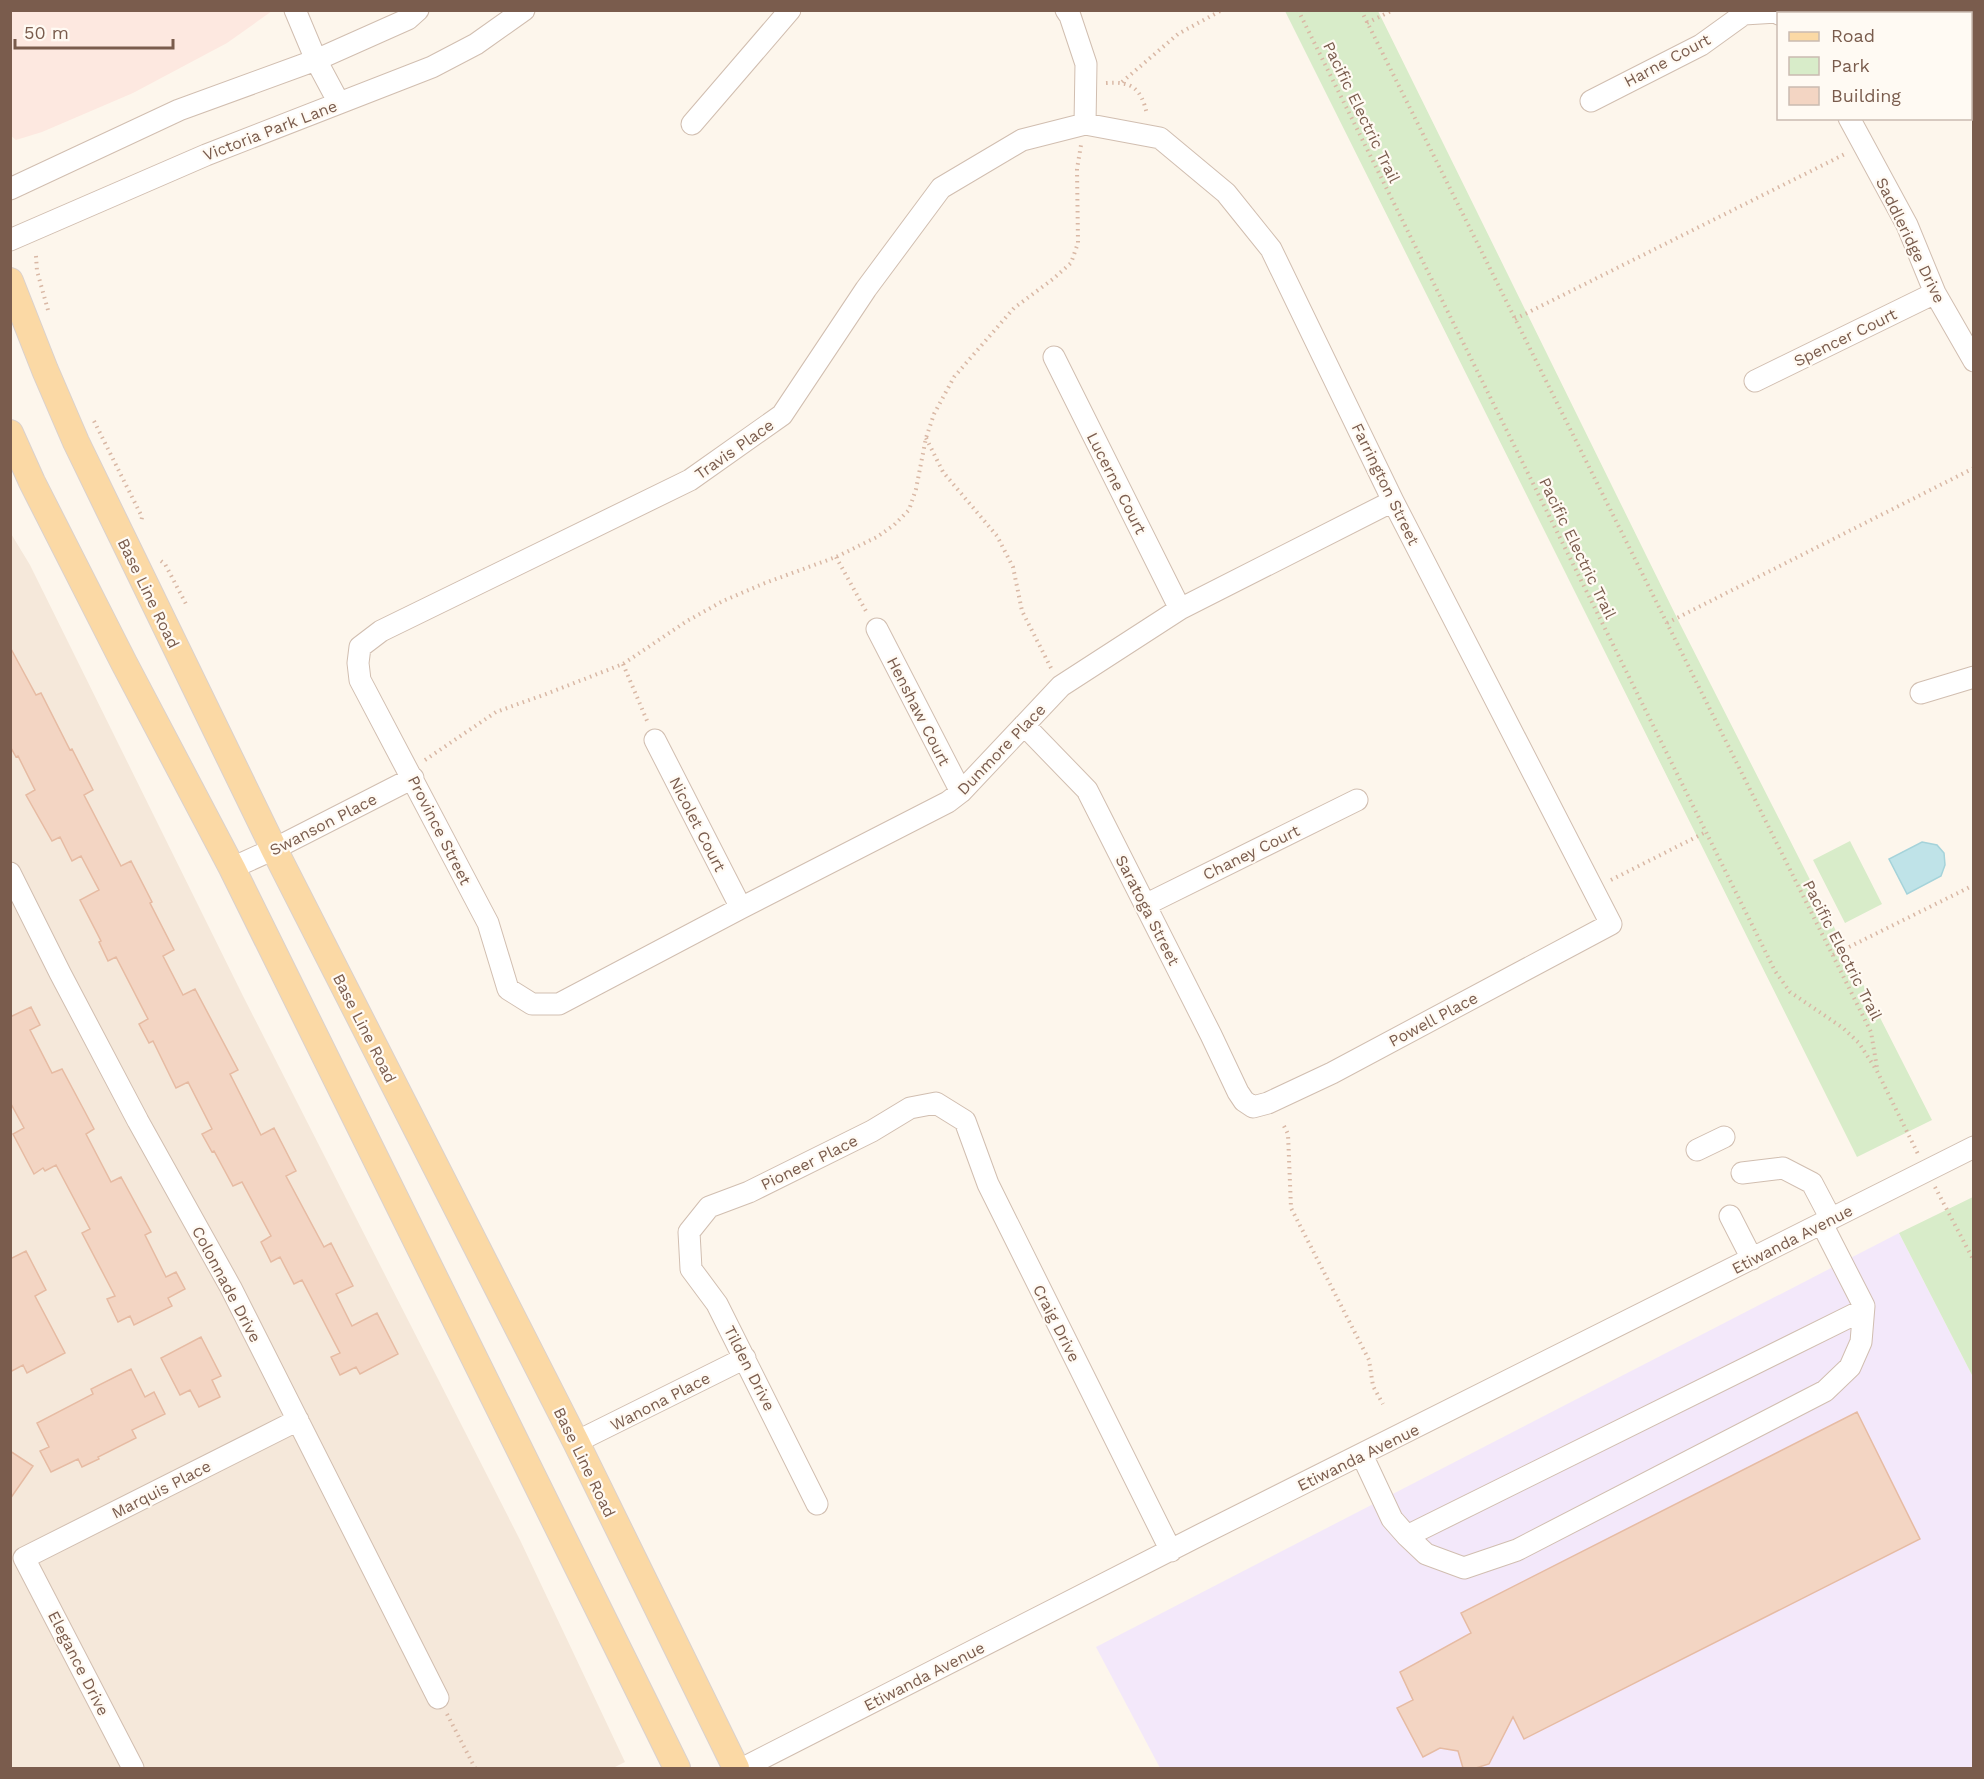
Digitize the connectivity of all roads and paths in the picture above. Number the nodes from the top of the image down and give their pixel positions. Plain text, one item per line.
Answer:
1 (295, 10) edge
2 (418, 10) edge
3 (524, 10) edge
4 (790, 10) edge
5 (1066, 10) edge
6 (1222, 10) edge
7 (1298, 10) edge
8 (1361, 10) edge
9 (1393, 10) edge
10 (1777, 13) edge
11 (1367, 23) junction
12 (316, 60) junction
13 (1122, 82) junction
14 (1107, 83) dead end
15 (1591, 101) dead end
16 (339, 103) junction
17 (1147, 114) dead end
18 (1850, 120) edge
19 (692, 124) dead end
20 (1085, 124) junction
21 (1864, 145) junction
22 (10, 189) edge
23 (10, 240) edge
24 (36, 256) dead end
25 (10, 280) edge
26 (1935, 293) junction
27 (50, 317) dead end
28 (1515, 319) junction
29 (1054, 357) dead end
30 (1974, 361) edge
31 (1755, 381) dead end
32 (90, 412) dead end
33 (10, 433) edge
34 (926, 438) junction
35 (1974, 468) edge
36 (1393, 501) junction
37 (141, 525) dead end
38 (836, 557) junction
39 (159, 560) dead end
40 (186, 604) dead end
41 (1180, 609) junction
42 (1666, 623) junction
43 (876, 629) joint
44 (360, 648) joint
45 (623, 664) junction
46 (1974, 677) edge
47 (1061, 686) junction
48 (1921, 693) dead end
49 (1024, 725) junction
50 (655, 740) joint
51 (425, 760) dead end
52 (413, 778) junction
53 (961, 792) junction
54 (1357, 800) dead end
55 (1706, 832) junction
56 (274, 849) junction
57 (232, 868) junction
58 (10, 873) edge
59 (1974, 885) edge
60 (1593, 889) junction
61 (1146, 905) junction
62 (741, 908) junction
63 (1611, 924) joint
64 (1833, 955) junction
65 (532, 1004) joint
66 (936, 1103) joint
67 (1253, 1107) joint
68 (1284, 1126) dead end
69 (1724, 1137) dead end
70 (1974, 1147) edge
71 (1697, 1150) dead end
72 (1742, 1173) dead end
73 (1730, 1216) dead end
74 (1827, 1222) junction
75 (689, 1232) joint
76 (1752, 1259) junction
77 (1863, 1310) junction
78 (745, 1358) junction
79 (1383, 1404) dead end
80 (298, 1420) junction
81 (576, 1442) junction
82 (1362, 1455) junction
83 (818, 1504) dead end
84 (1407, 1536) junction
85 (1171, 1551) junction
86 (24, 1558) joint
87 (438, 1698) joint
88 (133, 1768) edge
89 (475, 1768) edge
90 (677, 1768) edge
91 (736, 1768) edge
92 (743, 1768) edge

1 - 12 street
2 - 12 street
3 - 16 street, Victoria Park Lane
4 - 19 street
5 - 20 street
6 - 13 path
7 - 55 path, Pacific Electric Trail
8 - 11 path, Pacific Electric Trail
9 - 11 path
10 - 15 street, Harne Court
11 - 28 path, Pacific Electric Trail
12 - 16 street
12 - 22 street
13 - 14 path
13 - 17 path
16 - 23 street, Victoria Park Lane
18 - 21 street, Saddleridge Drive
20 - 34 path
20 - 36 street, Farrington Street
20 - 44 street, Travis Place
21 - 26 street, Saddleridge Drive
21 - 28 path
24 - 27 path
25 - 56 main road, Base Line Road
26 - 30 street, Saddleridge Drive
26 - 31 street, Spencer Court
28 - 42 path, Pacific Electric Trail
29 - 41 street, Lucerne Court
32 - 37 path
33 - 57 main road
34 - 38 path
34 - 47 path
35 - 42 path
36 - 41 street, Dunmore Place
36 - 60 street, Farrington Street
38 - 43 path
38 - 45 path
39 - 40 path
41 - 47 street, Dunmore Place
42 - 64 path, Pacific Electric Trail
43 - 53 street, Henshaw Court
44 - 52 street, Province Street
45 - 50 path
45 - 51 path
46 - 48 street
47 - 49 street, Dunmore Place
49 - 53 street, Dunmore Place
49 - 61 street, Saratoga Street
50 - 62 street, Nicolet Court
52 - 56 street, Swanson Place
52 - 65 street, Province Street
53 - 62 street, Dunmore Place
54 - 61 street, Chaney Court
55 - 60 path
55 - 64 path, Pacific Electric Trail
56 - 57 street, Swanson Place
56 - 81 main road, Base Line Road
57 - 90 main road
58 - 80 street, Colonnade Drive
59 - 64 path
60 - 63 street, Farrington Street
61 - 67 street, Saratoga Street
62 - 65 street, Dunmore Place
63 - 67 street, Powell Place
66 - 75 street, Pioneer Place
66 - 85 street, Craig Drive
68 - 79 path
69 - 71 street
70 - 74 street, Etiwanda Avenue
72 - 74 street
73 - 76 street
74 - 76 street, Etiwanda Avenue
74 - 77 street
75 - 78 street, Tilden Drive
76 - 82 street, Etiwanda Avenue
77 - 84 street
77 - 84 street
78 - 81 street, Wanona Place
78 - 83 street, Tilden Drive
80 - 86 street, Marquis Place
80 - 87 street, Colonnade Drive
81 - 91 main road, Base Line Road
82 - 84 street
82 - 85 street, Etiwanda Avenue
85 - 92 street, Etiwanda Avenue
86 - 88 street, Elegance Drive
87 - 89 path

